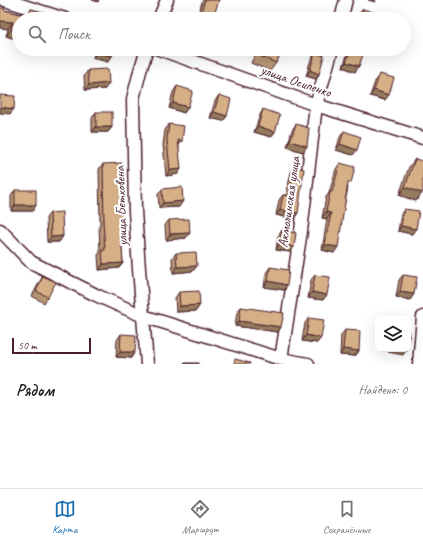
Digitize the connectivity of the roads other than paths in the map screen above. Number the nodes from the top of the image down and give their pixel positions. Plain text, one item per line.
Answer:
1 (4, 0) edge
2 (167, 0) edge
3 (346, 0) edge
4 (43, 12) edge
5 (162, 12) edge
6 (343, 12) edge
7 (145, 56) edge
8 (180, 56) edge
9 (330, 56) edge
10 (316, 105) junction
11 (423, 138) edge
12 (0, 230) edge
13 (143, 316) junction
14 (423, 317) edge
15 (280, 359) junction
16 (147, 364) edge
17 (308, 364) edge
18 (419, 364) edge

1 - 4 street
2 - 5 street
3 - 6 street
7 - 13 street, улица Бетховена
8 - 10 street, улица Осипенко
9 - 10 street, Акмолинская улица
10 - 11 street, улица Осипенко
10 - 15 street, Акмолинская улица
12 - 13 street
13 - 15 street
13 - 16 street, улица Бетховена
14 - 18 street
15 - 17 street

